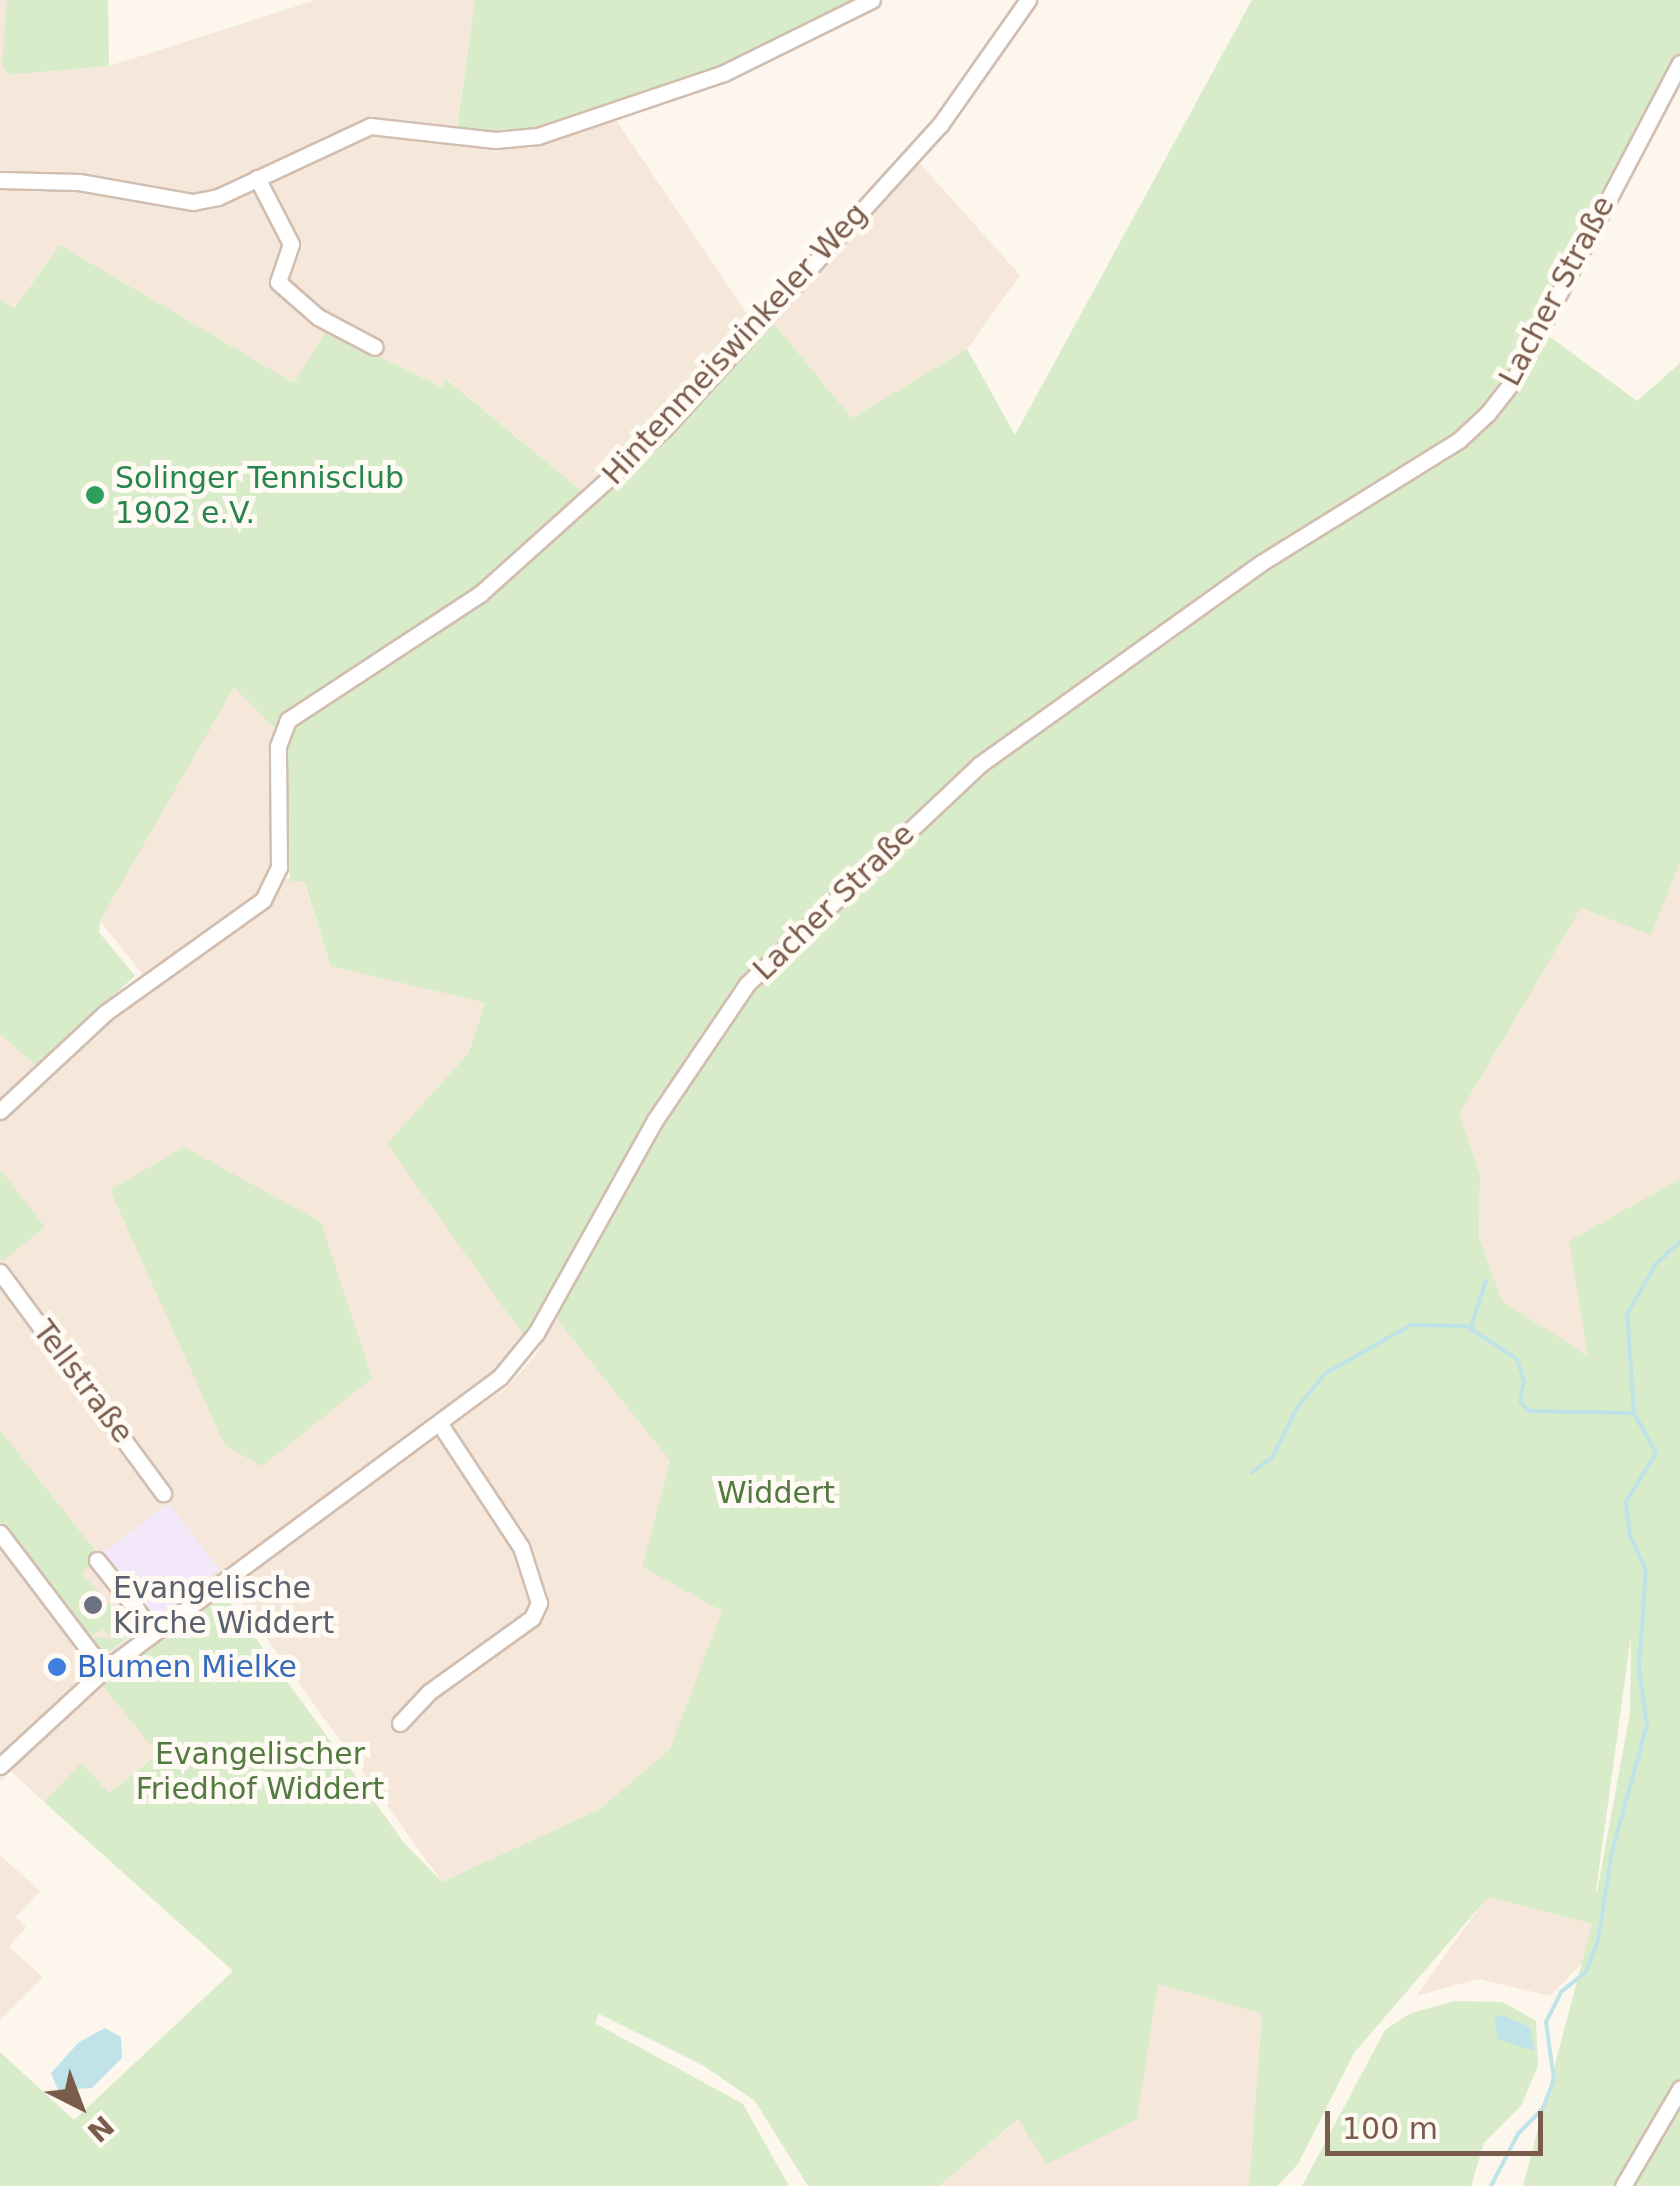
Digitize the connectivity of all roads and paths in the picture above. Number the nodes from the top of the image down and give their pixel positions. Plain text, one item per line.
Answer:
1 (872, 0) edge
2 (1028, 0) edge
3 (1680, 64) edge
4 (257, 178) junction
5 (0, 180) edge
6 (375, 347) dead end
7 (0, 1110) edge
8 (0, 1272) edge
9 (440, 1424) junction
10 (163, 1493) dead end
11 (0, 1533) edge
12 (97, 1560) dead end
13 (154, 1632) junction
14 (104, 1670) junction
15 (400, 1723) dead end
16 (0, 1766) edge
17 (1680, 2089) edge
18 (1623, 2186) edge

1 - 4 street
2 - 7 street, Hintenmeiswinkeler Weg
3 - 9 street, Lacher Straße
4 - 5 street
4 - 6 street
8 - 10 street, Tellstraße
9 - 13 street, Lacher Straße
9 - 15 street
11 - 14 street
12 - 13 street
13 - 14 street, Lacher Straße
14 - 16 street, Lacher Straße
17 - 18 street

